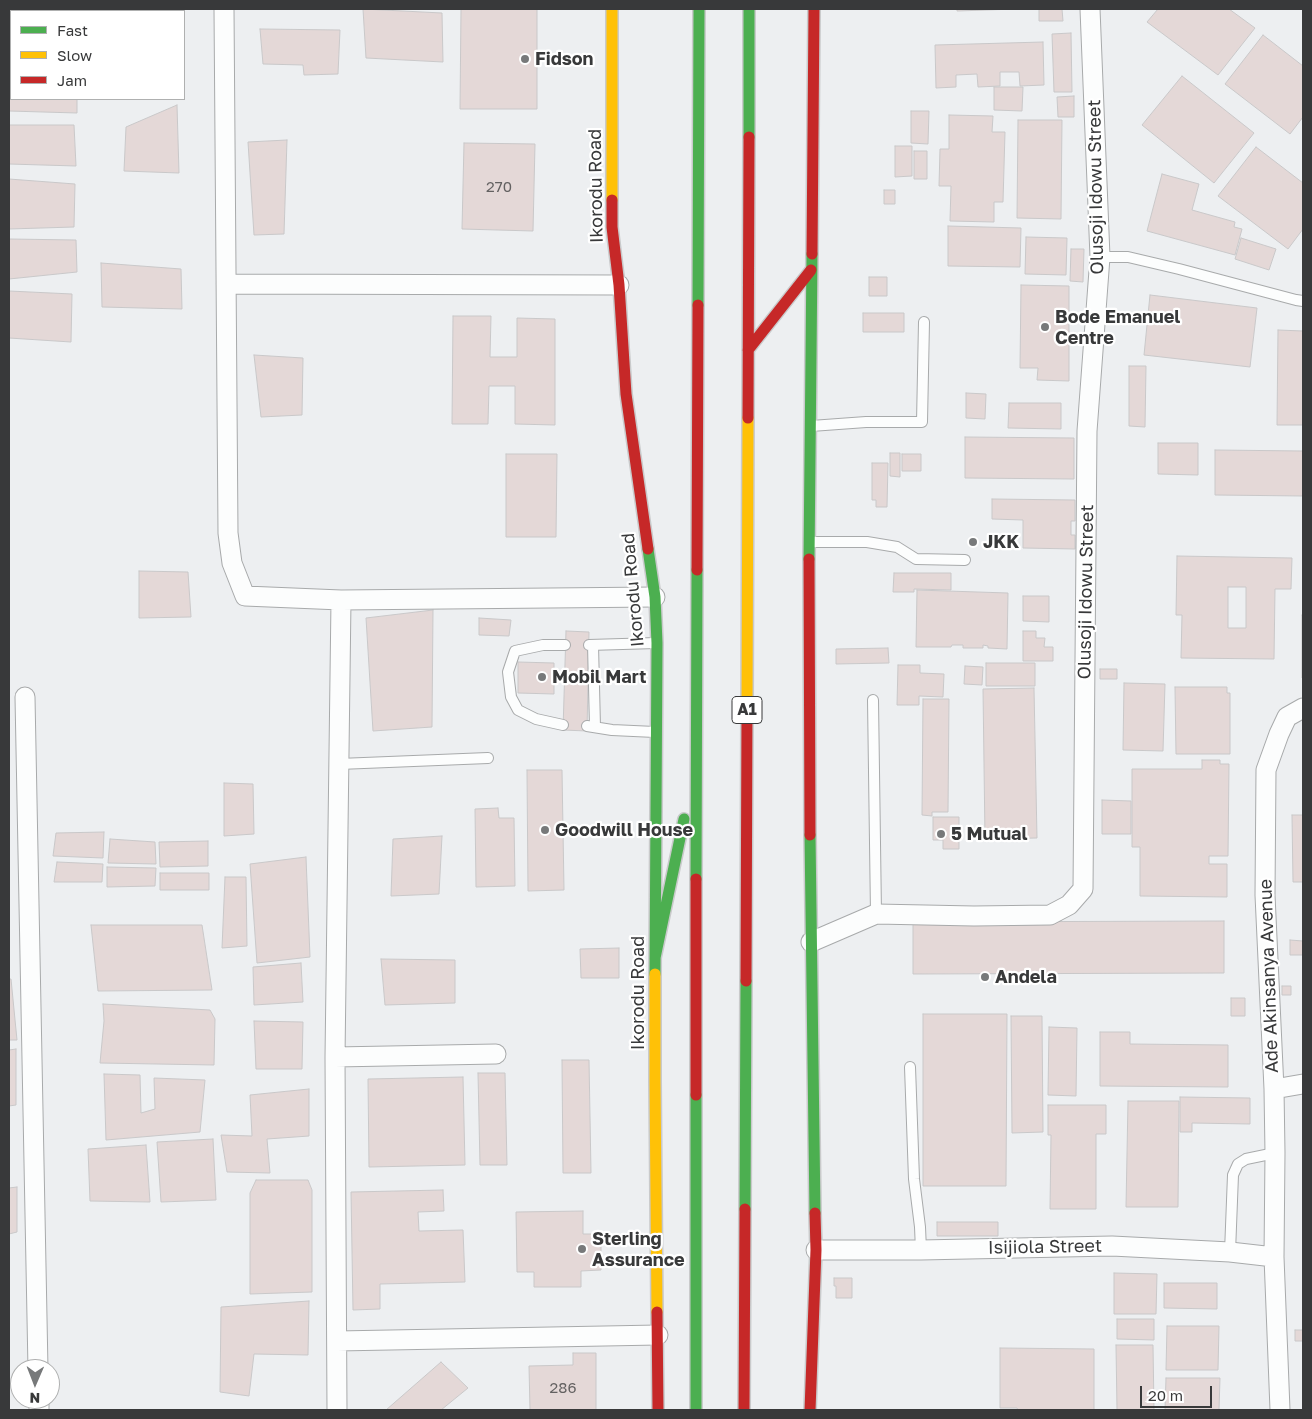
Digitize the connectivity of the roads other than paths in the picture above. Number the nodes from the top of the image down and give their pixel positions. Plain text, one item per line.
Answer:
1 (224, 9) edge
2 (612, 9) edge
3 (700, 9) edge
4 (749, 9) edge
5 (814, 9) edge
6 (1090, 9) edge
7 (1100, 257) junction
8 (811, 270) junction
9 (226, 284) junction
10 (619, 284) junction
11 (1303, 301) edge
12 (924, 322) dead end
13 (748, 350) junction
14 (810, 426) junction
15 (809, 542) junction
16 (965, 560) dead end
17 (655, 597) junction
18 (341, 600) junction
19 (657, 643) junction
20 (565, 645) dead end
21 (25, 698) dead end
22 (873, 700) dead end
23 (1303, 708) edge
24 (563, 725) dead end
25 (656, 732) junction
26 (488, 758) dead end
27 (338, 764) junction
28 (696, 764) junction
29 (876, 914) junction
30 (811, 942) junction
31 (655, 958) junction
32 (496, 1054) dead end
33 (335, 1057) junction
34 (910, 1067) dead end
35 (1303, 1084) edge
36 (1274, 1089) junction
37 (1275, 1153) junction
38 (816, 1250) junction
39 (921, 1250) junction
40 (1230, 1252) junction
41 (1274, 1257) junction
42 (658, 1335) junction
43 (337, 1341) junction
44 (38, 1359) edge
45 (337, 1410) edge
46 (658, 1410) edge
47 (696, 1410) edge
48 (744, 1410) edge
49 (810, 1410) edge
50 (1280, 1410) edge

1 - 9 street
2 - 10 main road, Ikorodu Road
3 - 28 main road
4 - 13 main road, A1
5 - 8 main road
6 - 7 street, Olusoji Idowu Street
7 - 11 lane
7 - 29 street, Olusoji Idowu Street
8 - 13 main road
8 - 14 main road
9 - 10 street
9 - 18 street
10 - 17 main road, Ikorodu Road
12 - 14 lane
13 - 48 main road, A1
14 - 15 main road
15 - 16 lane
15 - 30 main road
17 - 18 street
17 - 19 main road, Ikorodu Road
18 - 27 street
19 - 25 main road, Ikorodu Road
19 - 25 lane
20 - 24 lane
21 - 44 street
22 - 29 lane
23 - 36 street, Ade Akinsanya Avenue
25 - 31 main road, Ikorodu Road
26 - 27 lane
27 - 33 street
28 - 31 main road
28 - 47 main road
29 - 30 street, Olusoji Idowu Street
30 - 38 main road
31 - 42 main road, Ikorodu Road
32 - 33 street
33 - 43 street
34 - 39 lane
35 - 36 street
36 - 37 street, Ade Akinsanya Avenue
37 - 40 lane
37 - 41 street, Ade Akinsanya Avenue
38 - 39 street, Isijiola Street
38 - 49 main road
39 - 40 street, Isijiola Street
40 - 41 street, Isijiola Street
41 - 50 street, Ade Akinsanya Avenue
42 - 43 street
42 - 46 main road, Ikorodu Road
43 - 45 street

